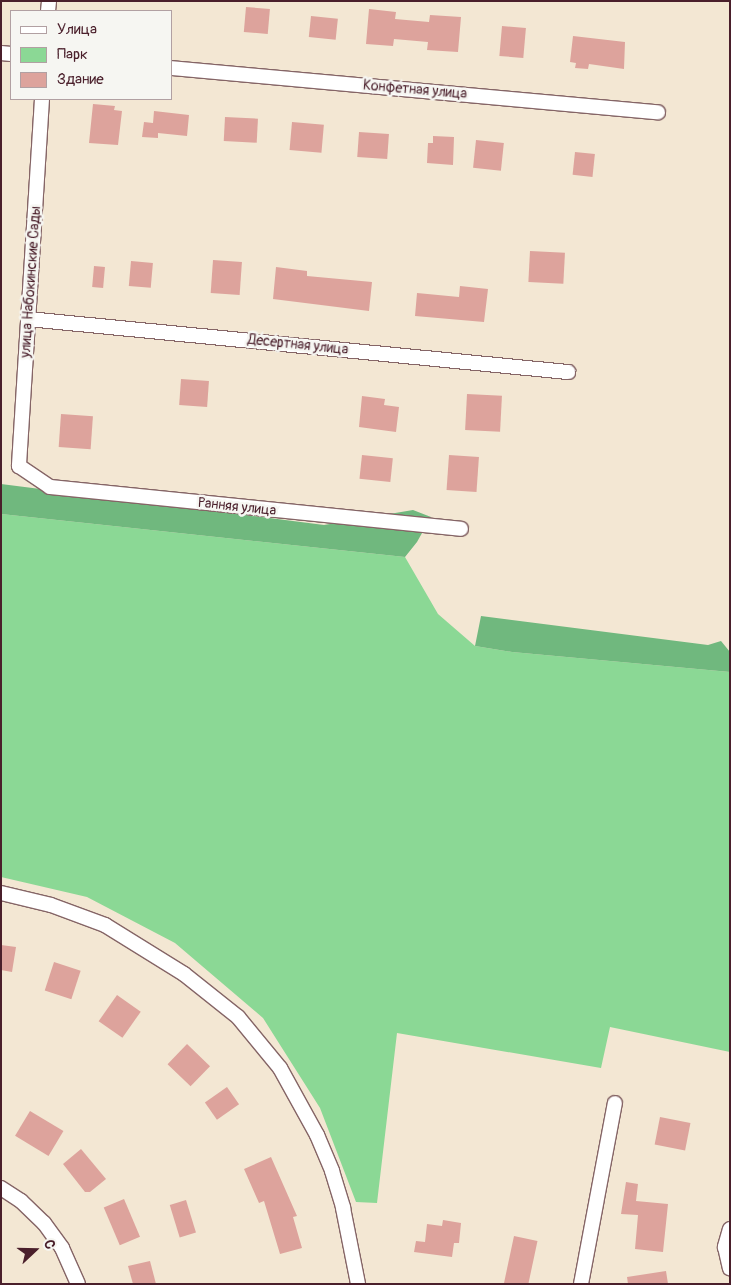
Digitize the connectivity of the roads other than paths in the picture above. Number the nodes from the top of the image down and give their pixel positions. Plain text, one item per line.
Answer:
1 (172, 68) edge
2 (42, 100) edge
3 (658, 112) dead end
4 (28, 319) junction
5 (568, 372) dead end
6 (19, 466) joint
7 (461, 529) dead end
8 (1, 893) edge
9 (615, 1103) dead end
10 (1, 1188) edge
11 (730, 1229) edge
12 (730, 1268) edge
13 (78, 1284) edge
14 (358, 1284) edge
15 (581, 1284) edge

1 - 3 street, Конфетная улица
2 - 4 street, улица Набокинские Сады
4 - 5 street, Десертная улица
4 - 6 street, улица Набокинские Сады
6 - 7 street, Ранняя улица
8 - 14 street
9 - 15 street
10 - 13 street
11 - 12 street

